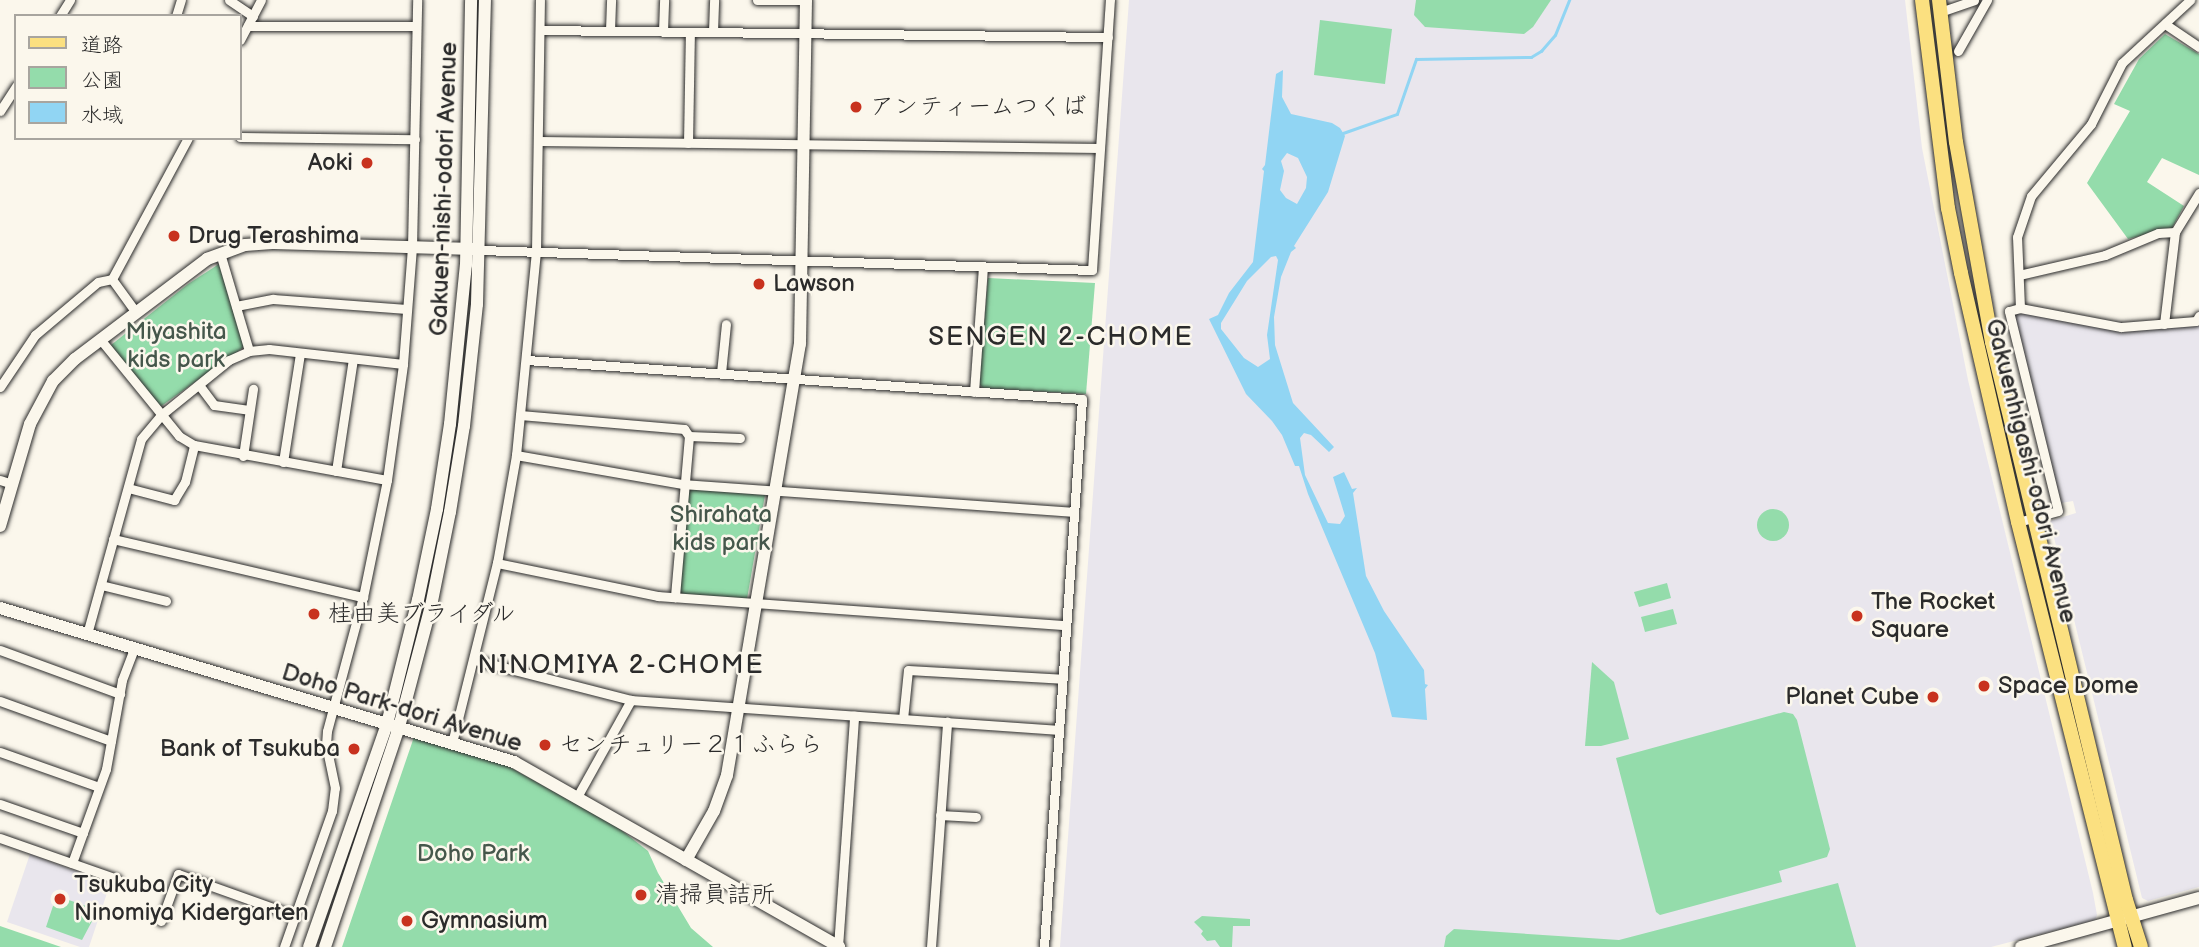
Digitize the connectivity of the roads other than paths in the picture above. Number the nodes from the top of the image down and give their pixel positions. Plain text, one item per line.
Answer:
1 (229, 0) edge
2 (261, 0) edge
3 (416, 0) edge
4 (471, 0) edge
5 (485, 0) edge
6 (540, 0) edge
7 (611, 0) edge
8 (664, 0) edge
9 (714, 0) edge
10 (757, 0) edge
11 (806, 0) edge
12 (1110, 0) edge
13 (1922, 0) edge
14 (1974, 0) edge
15 (1987, 0) edge
16 (2190, 0) edge
17 (1939, 6) edge
18 (253, 16) junction
19 (2165, 24) junction
20 (248, 26) junction
21 (416, 26) junction
22 (540, 30) junction
23 (610, 31) junction
24 (663, 32) junction
25 (690, 32) junction
26 (713, 32) junction
27 (805, 34) junction
28 (242, 36) edge
29 (1108, 37) junction
30 (2199, 47) edge
31 (1958, 51) dead end
32 (14, 89) edge
33 (0, 111) edge
34 (242, 136) edge
35 (415, 139) junction
36 (187, 140) edge
37 (539, 141) junction
38 (688, 143) junction
39 (804, 144) junction
40 (1100, 148) junction
41 (2199, 193) edge
42 (2175, 232) junction
43 (412, 248) junction
44 (474, 249) junction
45 (536, 252) junction
46 (220, 253) junction
47 (803, 261) junction
48 (983, 267) junction
49 (2019, 275) junction
50 (112, 279) junction
51 (236, 306) junction
52 (2020, 308) junction
53 (407, 310) junction
54 (135, 311) junction
55 (2199, 316) edge
56 (726, 324) dead end
57 (2164, 324) junction
58 (100, 339) junction
59 (248, 351) junction
60 (300, 353) junction
61 (354, 359) junction
62 (527, 360) junction
63 (403, 364) junction
64 (721, 373) junction
65 (794, 378) junction
66 (199, 385) junction
67 (0, 387) edge
68 (253, 389) dead end
69 (974, 392) junction
70 (249, 410) junction
71 (161, 415) junction
72 (520, 415) junction
73 (689, 436) junction
74 (740, 439) dead end
75 (194, 445) junction
76 (516, 455) junction
77 (243, 456) junction
78 (283, 463) junction
79 (336, 471) junction
80 (387, 480) junction
81 (6, 482) edge
82 (683, 484) junction
83 (128, 488) junction
84 (776, 491) junction
85 (1074, 512) junction
86 (2033, 518) junction
87 (2018, 523) junction
88 (0, 526) edge
89 (113, 539) junction
90 (497, 563) junction
91 (100, 585) junction
92 (363, 597) junction
93 (675, 597) junction
94 (166, 601) dead end
95 (757, 604) junction
96 (0, 608) edge
97 (1065, 625) junction
98 (87, 634) junction
99 (134, 648) junction
100 (0, 650) edge
101 (475, 660) junction
102 (1062, 679) junction
103 (120, 694) junction
104 (631, 700) junction
105 (0, 702) edge
106 (333, 708) junction
107 (740, 708) junction
108 (854, 716) junction
109 (903, 719) junction
110 (947, 722) junction
111 (393, 725) junction
112 (1059, 730) junction
113 (111, 741) junction
114 (452, 743) junction
115 (0, 752) edge
116 (99, 787) junction
117 (577, 797) junction
118 (0, 804) edge
119 (940, 815) junction
120 (976, 817) dead end
121 (83, 832) junction
122 (0, 838) edge
123 (686, 860) junction
124 (72, 863) junction
125 (117, 879) dead end
126 (2199, 898) edge
127 (295, 916) junction
128 (2124, 919) junction
129 (161, 921) dead end
130 (284, 947) edge
131 (310, 947) edge
132 (325, 947) edge
133 (839, 947) edge
134 (931, 947) edge
135 (1044, 947) edge
136 (2021, 947) edge
137 (2125, 947) edge
138 (2141, 947) edge

1 - 18 street
2 - 18 street
3 - 21 street
4 - 44 street, Gakuen-nishi-odori Avenue
5 - 44 street, Gakuen-nishi-odori Avenue
6 - 22 street
7 - 23 street
8 - 24 street
9 - 26 street
10 - 11 street
11 - 27 street
12 - 29 street
13 - 87 main road, Gakuenhigashi-odori Avenue
14 - 17 street
15 - 31 street
16 - 19 street
17 - 86 main road, Gakuenhigashi-odori Avenue
18 - 20 street
19 - 30 street
19 - 49 street
20 - 21 street
20 - 28 street
21 - 35 street
22 - 23 street
22 - 37 street
23 - 24 street
24 - 25 street
25 - 26 street
25 - 38 street
26 - 27 street
27 - 29 street
27 - 39 street
29 - 40 street
32 - 33 street
34 - 35 street
35 - 43 street
36 - 50 street
37 - 38 street
37 - 45 street
38 - 39 street
39 - 40 street
39 - 47 street
40 - 48 street
41 - 42 street
42 - 49 street
42 - 57 street
43 - 44 street
43 - 46 street
43 - 53 street
44 - 45 street
44 - 111 street, Gakuen-nishi-odori Avenue
45 - 47 street
45 - 62 street
46 - 51 street
46 - 54 street
47 - 48 street
47 - 65 street
48 - 69 street
49 - 52 street
50 - 54 street
50 - 67 street
51 - 53 street
51 - 59 street
52 - 57 street
52 - 86 street
53 - 63 street
54 - 58 street
55 - 57 street
56 - 64 street
58 - 71 street
58 - 81 street
59 - 60 street
59 - 66 street
60 - 61 street
60 - 78 street
61 - 63 street
61 - 79 street
62 - 64 street
62 - 72 street
63 - 80 street
64 - 65 street
65 - 69 street
65 - 84 street
66 - 70 street
66 - 71 street
68 - 70 street
69 - 85 street
70 - 77 street
71 - 75 street
71 - 83 street
72 - 73 street
72 - 76 street
73 - 74 street
73 - 82 street
75 - 77 street
75 - 83 street
76 - 82 street
76 - 90 street
77 - 78 street
78 - 79 street
79 - 80 street
80 - 92 street
81 - 88 street
82 - 84 street
82 - 93 street
83 - 89 street
84 - 85 street
84 - 95 street
85 - 97 street
86 - 87 street
86 - 128 main road, Gakuenhigashi-odori Avenue
87 - 128 main road, Gakuenhigashi-odori Avenue
89 - 91 street
89 - 92 street
90 - 93 street
90 - 101 street
91 - 94 street
91 - 98 street
92 - 106 street
93 - 95 street
95 - 97 street
95 - 107 street
96 - 98 street, Doho Park-dori Avenue
97 - 102 street
98 - 99 street, Doho Park-dori Avenue
99 - 103 street
99 - 106 street, Doho Park-dori Avenue
100 - 103 street
101 - 104 street
101 - 114 street
102 - 109 street
102 - 112 street
103 - 113 street
104 - 107 street
104 - 117 street
105 - 113 street
106 - 111 street, Doho Park-dori Avenue
106 - 127 street
107 - 108 street
107 - 123 street
108 - 109 street
108 - 133 street
109 - 110 street
110 - 112 street
110 - 119 street
111 - 114 street, Doho Park-dori Avenue
111 - 131 street, Gakuen-nishi-odori Avenue
111 - 132 street, Gakuen-nishi-odori Avenue
112 - 135 street
113 - 116 street
114 - 117 street, Doho Park-dori Avenue
115 - 116 street
116 - 121 street
117 - 123 street, Doho Park-dori Avenue
118 - 121 street
119 - 120 street
119 - 134 street
121 - 124 street
122 - 124 street
123 - 133 street, Doho Park-dori Avenue
124 - 125 street
126 - 128 street
127 - 129 street
127 - 130 street
128 - 136 street
128 - 137 main road, Gakuenhigashi-odori Avenue
128 - 138 main road, Gakuenhigashi-odori Avenue

